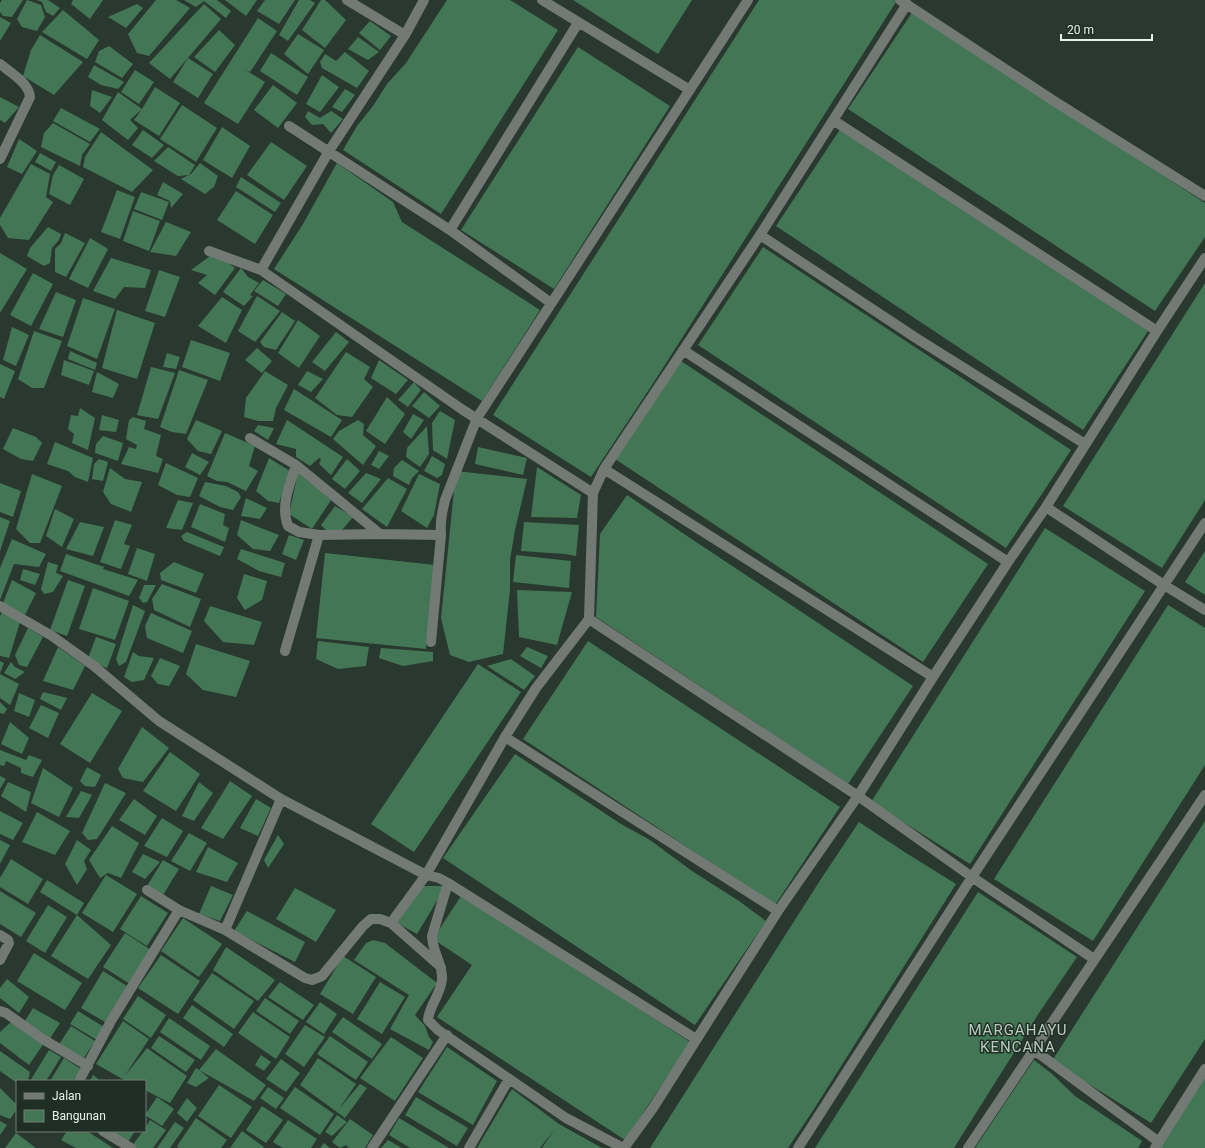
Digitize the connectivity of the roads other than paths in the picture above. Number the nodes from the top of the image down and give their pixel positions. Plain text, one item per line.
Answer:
1 (347, 0) edge
2 (424, 0) edge
3 (542, 0) edge
4 (748, 0) edge
5 (904, 2) edge
6 (578, 23) junction
7 (405, 34) junction
8 (0, 64) edge
9 (690, 90) junction
10 (833, 120) junction
11 (289, 126) dead end
12 (329, 150) junction
13 (0, 159) edge
14 (1205, 196) edge
15 (450, 230) junction
16 (760, 235) junction
17 (209, 251) dead end
18 (1205, 258) edge
19 (261, 270) junction
20 (551, 303) junction
21 (1157, 331) junction
22 (683, 350) junction
23 (477, 418) junction
24 (250, 438) dead end
25 (1085, 444) junction
26 (296, 465) junction
27 (604, 469) junction
28 (593, 493) junction
29 (1046, 507) junction
30 (1205, 523) edge
31 (380, 534) junction
32 (320, 535) junction
33 (441, 535) junction
34 (1008, 562) junction
35 (1164, 585) junction
36 (0, 606) edge
37 (1205, 610) edge
38 (590, 619) junction
39 (431, 642) dead end
40 (285, 651) dead end
41 (933, 677) junction
42 (506, 737) junction
43 (1205, 795) edge
44 (858, 796) junction
45 (281, 799) junction
46 (426, 875) junction
47 (972, 877) junction
48 (448, 883) junction
49 (147, 890) dead end
50 (179, 910) junction
51 (778, 911) junction
52 (391, 923) junction
53 (225, 930) junction
54 (0, 935) edge
55 (1094, 959) junction
56 (0, 960) edge
57 (441, 967) junction
58 (0, 1011) edge
59 (446, 1035) junction
60 (696, 1039) junction
61 (1034, 1050) junction
62 (88, 1066) junction
63 (1205, 1069) edge
64 (508, 1079) junction
65 (80, 1080) edge
66 (105, 1132) edge
67 (1157, 1145) edge
68 (131, 1148) edge
69 (372, 1148) edge
70 (469, 1148) edge
71 (624, 1148) edge
72 (798, 1148) edge
73 (968, 1148) edge

1 - 7 street
2 - 7 street
3 - 6 street
4 - 9 street
5 - 10 street
5 - 14 street
6 - 9 street
6 - 15 street
7 - 12 street
8 - 13 street
9 - 20 street
10 - 16 street
10 - 21 street
11 - 12 street
12 - 15 street
12 - 19 street
15 - 20 street
16 - 22 street
16 - 25 street
17 - 19 street
18 - 21 street
19 - 23 street
20 - 23 street
21 - 25 street
22 - 27 street
22 - 34 street
23 - 28 street
23 - 33 street
24 - 26 street
25 - 29 street
26 - 31 street
26 - 32 street
27 - 28 street
27 - 41 street
28 - 38 street
29 - 34 street
29 - 35 street
30 - 35 street
31 - 32 street
31 - 33 street
32 - 40 street
33 - 39 street
34 - 41 street
35 - 37 street
35 - 47 street
36 - 45 street
38 - 42 street
38 - 44 street
41 - 44 street
42 - 46 street
42 - 51 street
43 - 55 street
44 - 47 street
44 - 51 street
45 - 46 street
45 - 53 street
46 - 48 street
46 - 52 street
47 - 55 street
47 - 72 street
48 - 57 street
48 - 60 street
49 - 50 street
50 - 53 street
50 - 62 street
51 - 60 street
52 - 53 street
52 - 57 street
54 - 56 street
55 - 61 street
57 - 59 street
58 - 62 street
59 - 64 street
59 - 69 street
60 - 71 street
61 - 67 street
61 - 73 street
62 - 65 street
63 - 67 street
64 - 70 street
64 - 71 street
66 - 68 street

